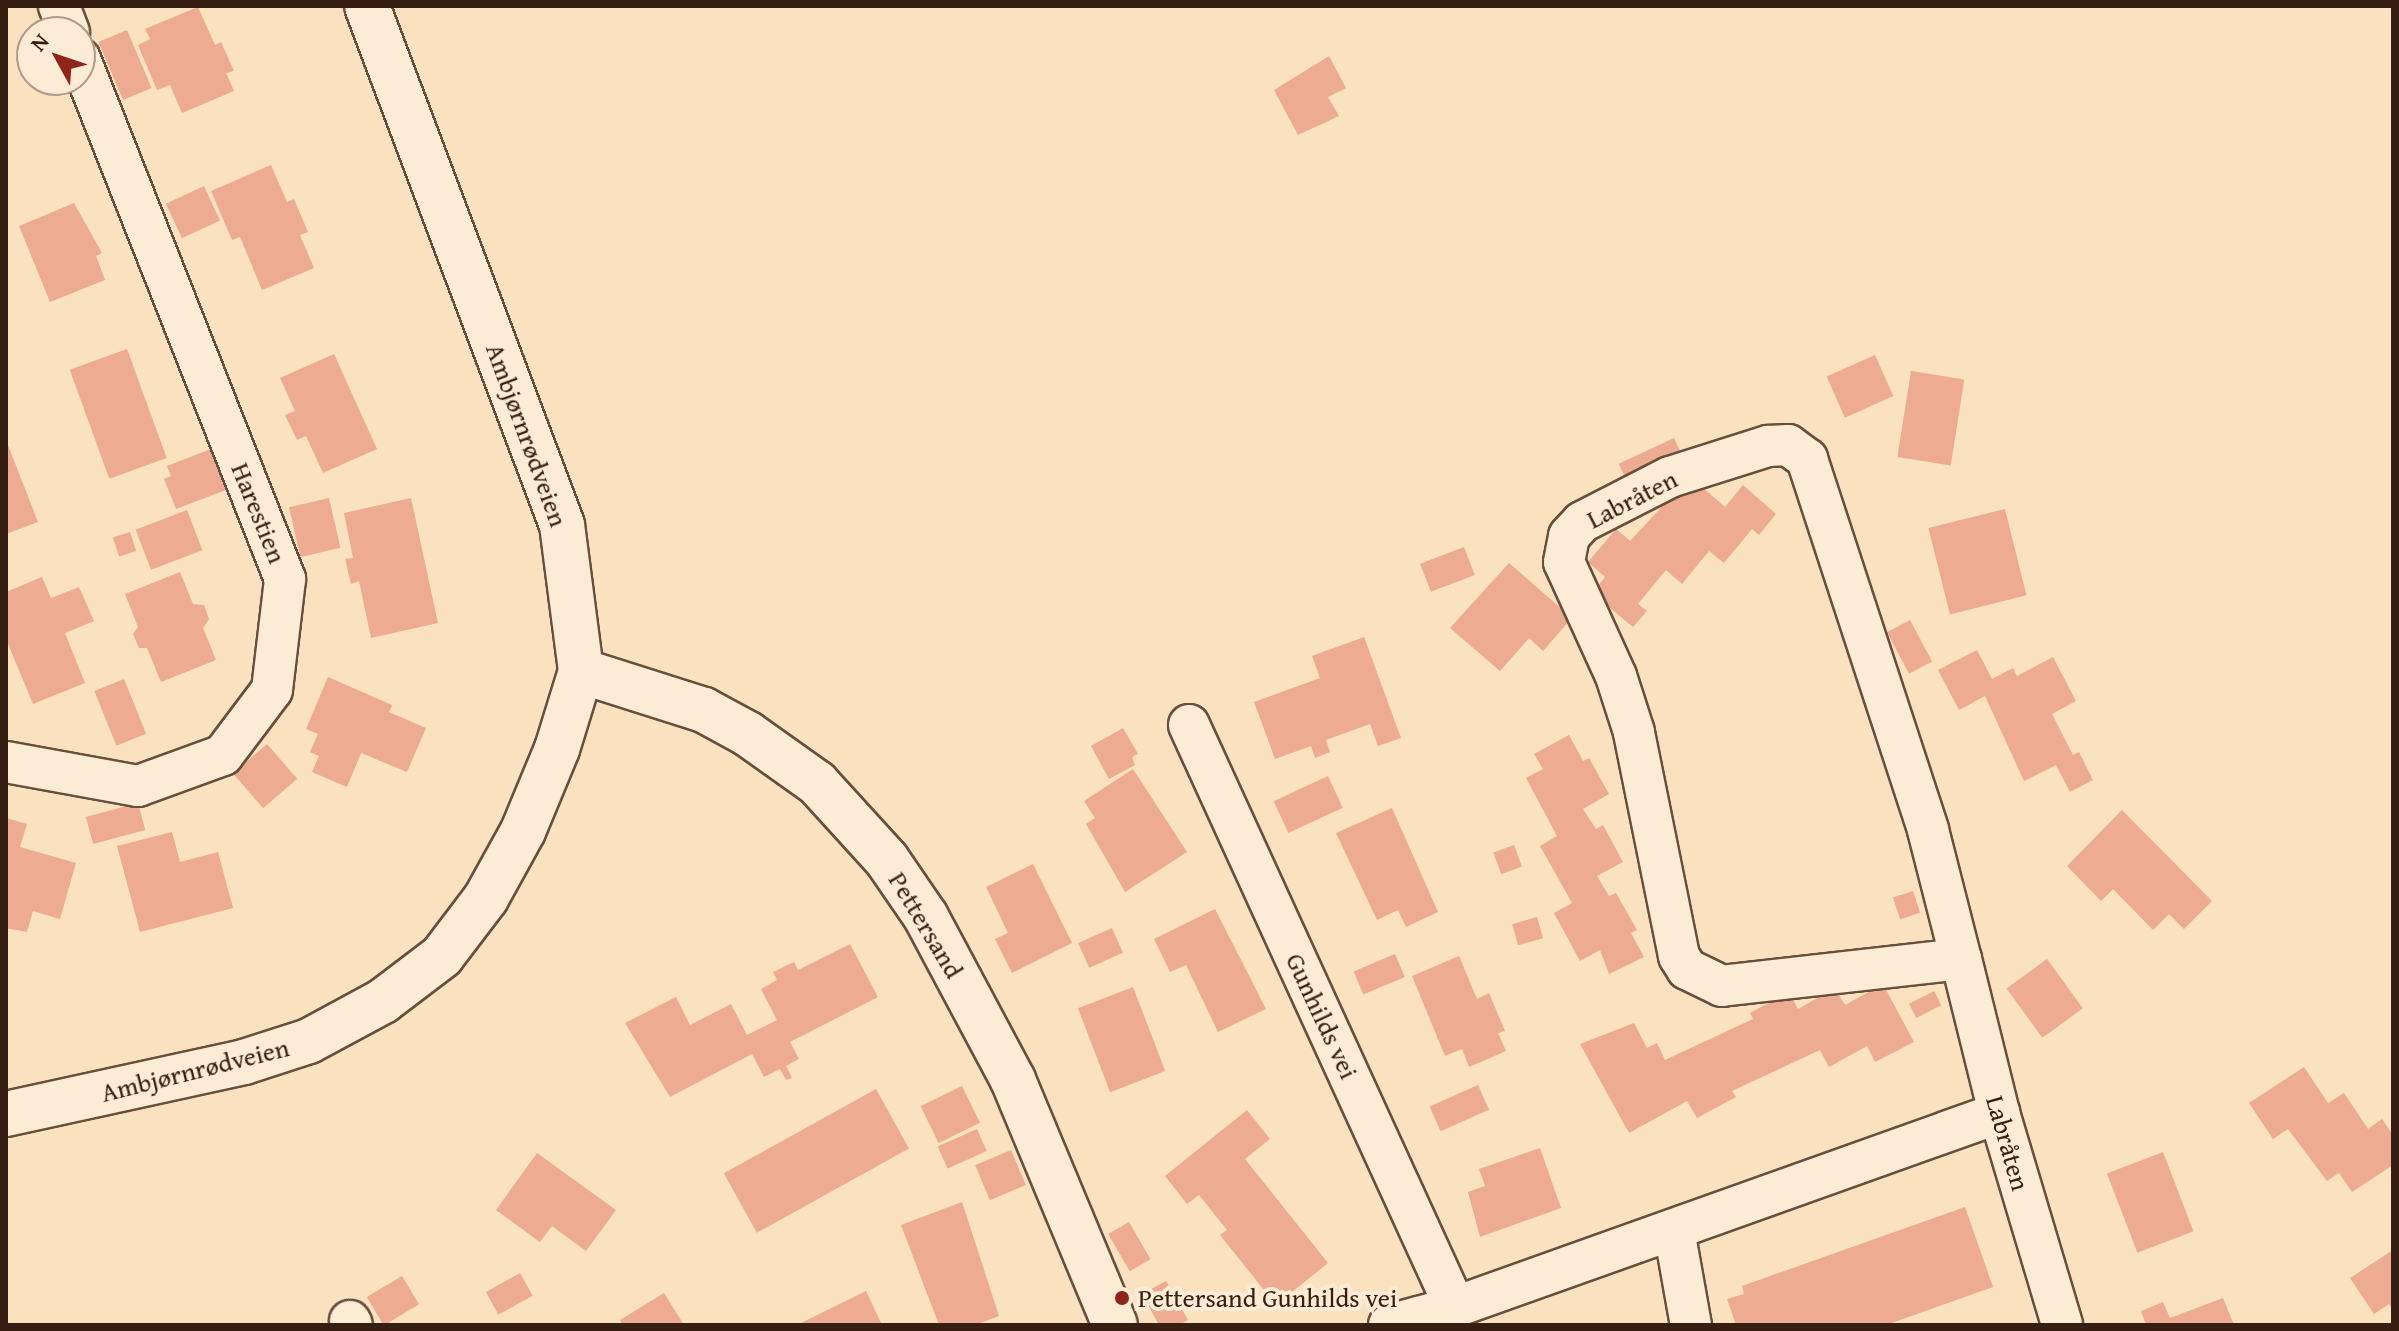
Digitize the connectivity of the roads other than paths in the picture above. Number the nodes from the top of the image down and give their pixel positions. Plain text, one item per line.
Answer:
1 (367, 6) edge
2 (95, 96) edge
3 (581, 671) junction
4 (1189, 725) dead end
5 (6, 762) edge
6 (1961, 959) junction
7 (1999, 1113) junction
8 (6, 1114) edge
9 (1674, 1230) junction
10 (1455, 1307) junction
11 (1115, 1325) edge
12 (1389, 1325) edge
13 (1691, 1325) edge
14 (2062, 1325) edge

1 - 3 street, Ambjørnrødveien
2 - 5 street, Harestien
3 - 8 street, Ambjørnrødveien
3 - 11 street, Pettersand
4 - 10 street, Gunhilds vei
6 - 6 street, Labråten
6 - 7 street, Labråten
7 - 9 street
7 - 14 street, Labråten
9 - 10 street
9 - 13 street
10 - 12 street

